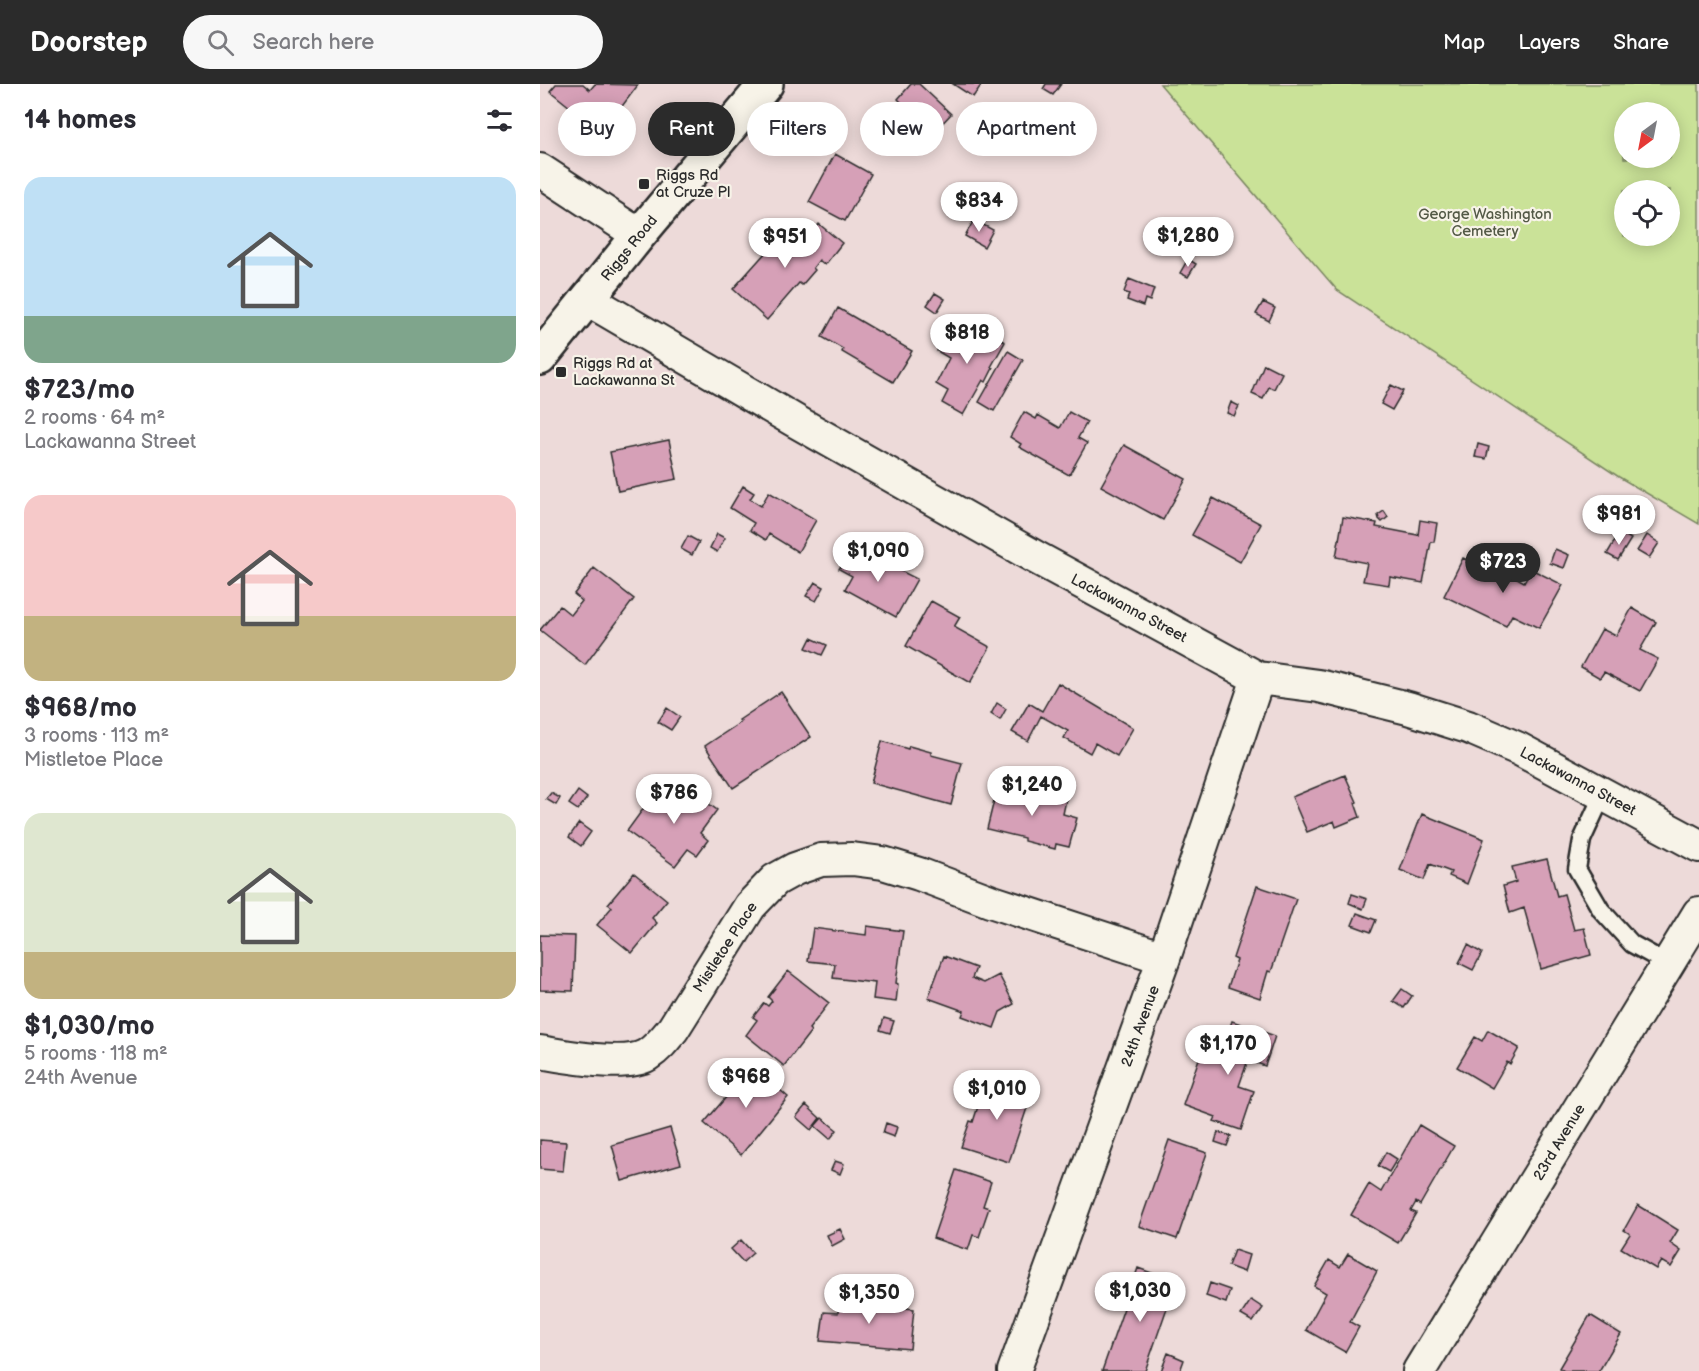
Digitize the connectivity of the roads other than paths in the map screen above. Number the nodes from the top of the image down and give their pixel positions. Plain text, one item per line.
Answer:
1 (766, 84) edge
2 (540, 170) edge
3 (639, 235) junction
4 (587, 299) junction
5 (540, 358) edge
6 (1258, 678) junction
7 (1603, 794) junction
8 (1699, 846) edge
9 (1699, 913) edge
10 (1164, 958) junction
11 (1668, 964) junction
12 (540, 1052) edge
13 (1014, 1371) edge
14 (1419, 1371) edge

1 - 3 main road, Riggs Road
2 - 3 street
3 - 4 main road, Riggs Road
4 - 5 main road, Riggs Road
4 - 6 street, Lackawanna Street
6 - 7 street, Lackawanna Street
6 - 10 street, 24th Avenue
7 - 8 street, Lackawanna Street
7 - 11 lane
9 - 11 street, 23rd Avenue
10 - 12 street, Mistletoe Place
10 - 13 street, 24th Avenue
11 - 14 street, 23rd Avenue

